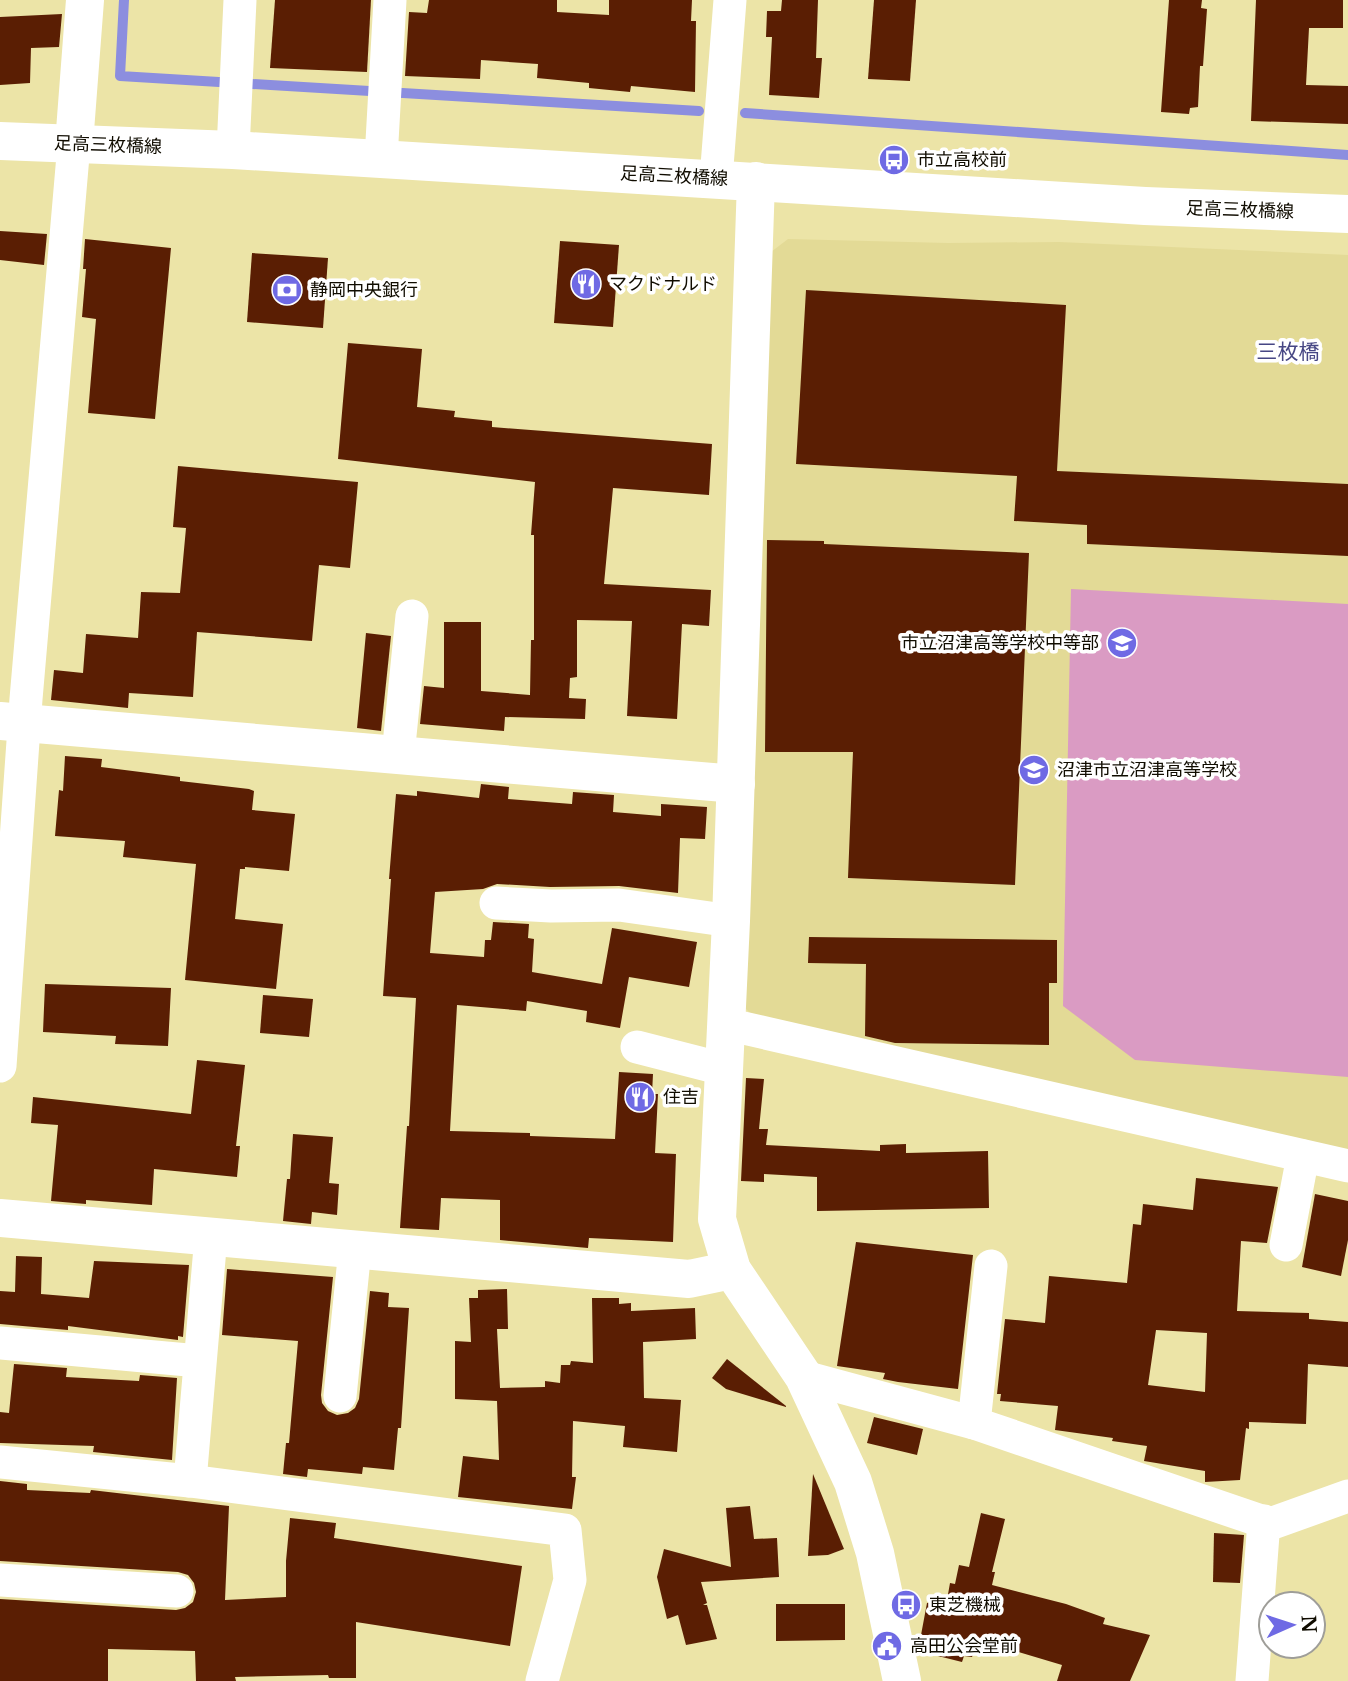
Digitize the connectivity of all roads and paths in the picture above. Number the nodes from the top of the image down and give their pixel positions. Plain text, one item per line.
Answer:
1 (85, 0) edge
2 (240, 0) edge
3 (390, 0) edge
4 (730, 0) edge
5 (0, 141) edge
6 (75, 144) junction
7 (233, 150) junction
8 (381, 159) junction
9 (716, 179) junction
10 (756, 181) junction
11 (1348, 214) edge
12 (412, 616) dead end
13 (13, 722) edge
14 (398, 755) junction
15 (736, 783) junction
16 (496, 902) dead end
17 (731, 921) junction
18 (726, 1024) junction
19 (637, 1047) dead end
20 (0, 1066) edge
21 (723, 1069) junction
22 (1303, 1156) junction
23 (1348, 1166) edge
24 (0, 1218) edge
25 (211, 1236) junction
26 (1286, 1245) dead end
27 (355, 1250) junction
28 (991, 1266) dead end
29 (732, 1270) junction
30 (0, 1343) edge
31 (199, 1361) junction
32 (804, 1377) junction
33 (340, 1396) dead end
34 (974, 1423) junction
35 (0, 1462) edge
36 (190, 1481) junction
37 (1348, 1496) edge
38 (1264, 1521) junction
39 (0, 1580) edge
40 (177, 1591) dead end
41 (541, 1681) edge
42 (902, 1681) edge
43 (1252, 1681) edge

1 - 6 street
2 - 7 street
3 - 8 street
4 - 9 street
5 - 6 street, 足高三枚橋線
6 - 7 street, 足高三枚橋線
6 - 13 street
7 - 8 street, 足高三枚橋線
8 - 9 street, 足高三枚橋線
9 - 10 street, 足高三枚橋線
10 - 11 street, 足高三枚橋線
10 - 15 street
12 - 14 street
13 - 14 street
13 - 20 street
14 - 15 street
15 - 17 street
16 - 17 street
17 - 18 street
18 - 21 street
18 - 22 street
19 - 21 street
21 - 29 street
22 - 23 street
22 - 26 street
24 - 25 street
25 - 27 street
25 - 31 street
27 - 29 street
27 - 33 street
28 - 34 street
29 - 32 street
30 - 31 street
31 - 36 street
32 - 34 street
32 - 42 street
34 - 38 street
35 - 36 street
36 - 41 street
37 - 38 street
38 - 43 street
39 - 40 street

